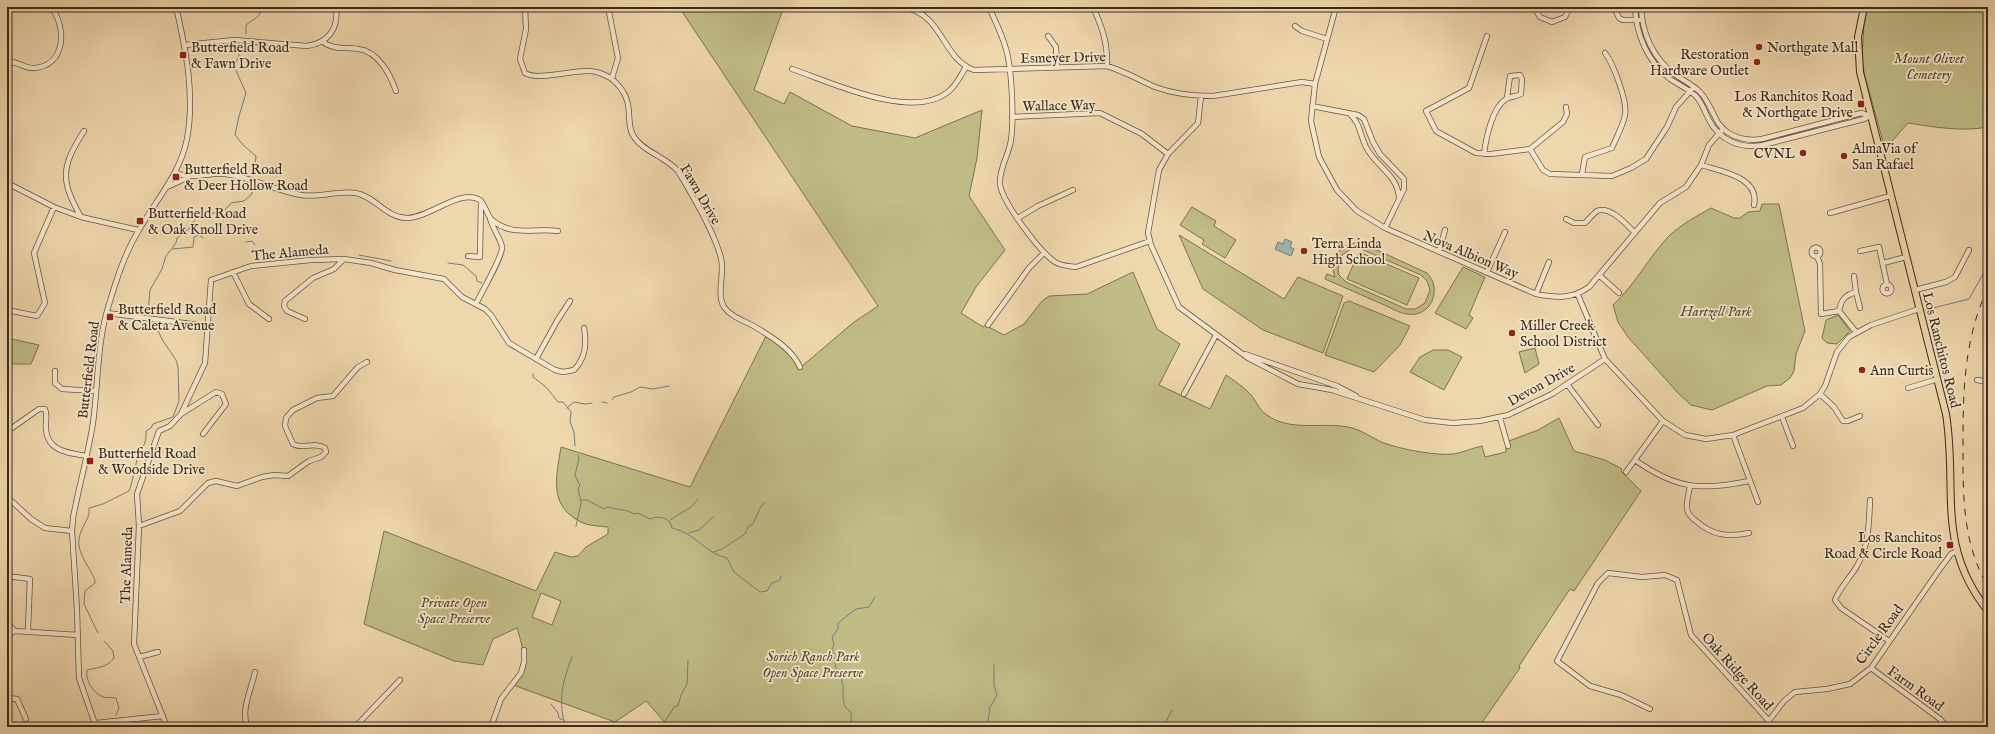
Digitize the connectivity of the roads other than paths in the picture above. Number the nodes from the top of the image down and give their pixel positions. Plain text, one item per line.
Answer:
1 (51, 7) edge
2 (176, 7) edge
3 (336, 7) edge
4 (524, 7) edge
5 (608, 7) edge
6 (903, 7) edge
7 (989, 7) edge
8 (1093, 7) edge
9 (1336, 7) edge
10 (1534, 7) edge
11 (1570, 7) edge
12 (1614, 7) edge
13 (1635, 7) edge
14 (1642, 7) edge
15 (1861, 7) edge
16 (1864, 7) edge
17 (915, 8) edge
18 (1642, 20) junction
19 (1636, 21) junction
20 (1295, 26) dead end
21 (1048, 36) dead end
22 (1486, 36) dead end
23 (1327, 39) junction
24 (323, 42) junction
25 (185, 45) junction
26 (1604, 53) dead end
27 (7, 63) edge
28 (1107, 66) junction
29 (966, 67) junction
30 (1057, 68) junction
31 (792, 69) dead end
32 (1009, 69) junction
33 (612, 78) junction
34 (1315, 84) junction
35 (1694, 87) junction
36 (396, 91) dead end
37 (1690, 92) junction
38 (1201, 96) junction
39 (1506, 98) junction
40 (1312, 106) junction
41 (1566, 107) dead end
42 (1350, 114) junction
43 (1870, 116) junction
44 (1012, 117) junction
45 (1723, 129) junction
46 (84, 131) dead end
47 (1719, 133) junction
48 (1530, 149) junction
49 (1168, 154) junction
50 (1484, 154) junction
51 (1701, 165) junction
52 (175, 172) junction
53 (1582, 174) junction
54 (190, 176) junction
55 (7, 181) edge
56 (167, 187) junction
57 (1073, 190) dead end
58 (1890, 196) junction
59 (1399, 198) junction
60 (481, 201) junction
61 (1754, 205) dead end
62 (54, 207) junction
63 (1830, 213) dead end
64 (81, 217) junction
65 (490, 218) junction
66 (1018, 218) junction
67 (1566, 219) dead end
68 (1385, 228) junction
69 (138, 230) junction
70 (1444, 230) dead end
71 (558, 231) dead end
72 (1505, 232) dead end
73 (1635, 233) junction
74 (1150, 241) junction
75 (1969, 250) dead end
76 (1439, 252) junction
77 (1860, 252) dead end
78 (1044, 253) junction
79 (468, 256) dead end
80 (1817, 256) dead end
81 (1906, 257) junction
82 (344, 259) junction
83 (1549, 262) dead end
84 (1883, 263) junction
85 (233, 272) junction
86 (1487, 272) junction
87 (1600, 276) junction
88 (1854, 276) dead end
89 (1887, 284) dead end
90 (1915, 290) junction
91 (1856, 292) junction
92 (1619, 293) dead end
93 (1536, 294) junction
94 (1578, 295) junction
95 (570, 301) dead end
96 (476, 304) junction
97 (1860, 308) dead end
98 (1919, 309) junction
99 (7, 310) edge
100 (1839, 311) junction
101 (107, 313) junction
102 (269, 319) dead end
103 (304, 319) dead end
104 (988, 325) dead end
105 (207, 326) junction
106 (584, 328) dead end
107 (1856, 332) junction
108 (1216, 335) junction
109 (1236, 350) junction
110 (536, 358) junction
111 (1605, 359) junction
112 (367, 362) dead end
113 (800, 367) dead end
114 (55, 371) dead end
115 (1938, 379) junction
116 (1976, 380) dead end
117 (1988, 382) edge
118 (1567, 384) junction
119 (1908, 388) dead end
120 (96, 391) junction
121 (1184, 394) dead end
122 (1820, 394) junction
123 (1369, 402) junction
124 (181, 414) junction
125 (1860, 416) dead end
126 (1782, 417) junction
127 (1500, 418) junction
128 (1663, 421) junction
129 (1598, 425) dead end
130 (12, 428) dead end
131 (203, 434) dead end
132 (1733, 435) junction
133 (1508, 446) dead end
134 (1793, 446) dead end
135 (87, 456) junction
136 (1635, 460) junction
137 (1626, 472) dead end
138 (1749, 481) junction
139 (1690, 486) junction
140 (7, 497) edge
141 (1870, 500) dead end
142 (1758, 502) dead end
143 (139, 526) junction
144 (72, 532) junction
145 (1749, 533) dead end
146 (1957, 551) junction
147 (7, 576) edge
148 (1988, 611) edge
149 (7, 623) edge
150 (28, 630) junction
151 (15, 631) junction
152 (7, 635) edge
153 (78, 635) junction
154 (1889, 640) junction
155 (524, 650) dead end
156 (158, 652) dead end
157 (139, 657) junction
158 (1871, 668) junction
159 (255, 672) dead end
160 (400, 680) dead end
161 (7, 698) edge
162 (1650, 709) dead end
163 (162, 716) junction
164 (26, 719) dead end
165 (1769, 721) junction
166 (96, 725) edge
167 (167, 727) edge
168 (247, 727) edge
169 (355, 727) edge
170 (491, 727) edge
171 (1764, 727) edge
172 (1947, 727) edge

1 - 27 street
2 - 25 street, Butterfield Road
3 - 24 street
4 - 33 street, Fawn Drive
5 - 33 street
6 - 17 street
7 - 32 street
8 - 28 street
9 - 23 street, Nova Albion Way
10 - 11 street
12 - 19 street
13 - 19 street
14 - 18 street
15 - 43 main road, Los Ranchitos Road
16 - 43 main road, Los Ranchitos Road
17 - 29 street
18 - 19 street
18 - 35 street
19 - 37 street
20 - 23 street
21 - 30 street
22 - 50 street
23 - 34 street, Nova Albion Way
24 - 25 street
24 - 36 street
25 - 52 street, Butterfield Road
26 - 53 street
28 - 30 street, Esmeyer Drive
28 - 38 street, Esmeyer Drive
29 - 31 street
29 - 32 street, Esmeyer Drive
30 - 32 street, Esmeyer Drive
32 - 44 street
33 - 113 street, Fawn Drive
34 - 38 street, Esmeyer Drive
34 - 40 street, Nova Albion Way
35 - 37 street
35 - 45 street
37 - 47 street
37 - 53 street
38 - 49 street, Devon Drive
39 - 39 street
39 - 50 street
40 - 42 street
40 - 68 street, Nova Albion Way
41 - 48 street
42 - 59 street
42 - 59 street
43 - 45 street
43 - 47 street
43 - 58 main road, Los Ranchitos Road
44 - 49 street, Wallace Way
44 - 66 street
45 - 47 street
46 - 64 street
47 - 51 street
48 - 50 street
48 - 53 street
49 - 74 street, Devon Drive
51 - 61 street
51 - 73 street
52 - 54 street
52 - 56 street, Butterfield Road
54 - 56 street
54 - 60 street
55 - 62 street
56 - 69 street, Butterfield Road
57 - 66 street
58 - 63 street
58 - 81 main road, Los Ranchitos Road
59 - 68 street
60 - 65 street
60 - 79 street
62 - 64 street
62 - 99 street
64 - 69 street
65 - 71 street
65 - 96 street
66 - 78 street
67 - 73 street
68 - 76 street, Nova Albion Way
69 - 101 street, Butterfield Road
70 - 76 street
72 - 86 street
73 - 87 street
74 - 78 street
74 - 108 street, Devon Drive
75 - 90 street
76 - 86 street, Nova Albion Way
77 - 84 street
78 - 104 street
80 - 100 street
81 - 84 street
81 - 90 main road, Los Ranchitos Road
82 - 85 street, The Alameda
82 - 96 street, The Alameda
82 - 103 street
83 - 93 street
84 - 89 street
85 - 102 street
85 - 105 street, The Alameda
86 - 93 street, Nova Albion Way
87 - 92 street
87 - 94 street
88 - 91 street
90 - 98 main road, Los Ranchitos Road
91 - 97 street
91 - 100 street
93 - 94 street, Nova Albion Way
94 - 111 street
95 - 110 street
96 - 110 street, The Alameda
98 - 107 street
98 - 115 main road, Los Ranchitos Road
100 - 107 street
101 - 105 street
101 - 120 street, Butterfield Road
105 - 124 street, The Alameda
106 - 110 street, The Alameda
107 - 122 street
108 - 109 street, Devon Drive
108 - 121 street
109 - 123 street, Devon Drive
109 - 123 street, Devon Drive
111 - 118 street, Devon Drive
111 - 128 street
112 - 143 street
114 - 120 street
115 - 119 street
115 - 146 main road, Los Ranchitos Road
116 - 117 street
118 - 127 street, Devon Drive
118 - 129 street
120 - 135 street, Butterfield Road
122 - 125 street
122 - 126 street
123 - 127 street, Devon Drive
124 - 131 street, The Alameda
124 - 143 street, The Alameda
126 - 132 street
126 - 134 street
127 - 133 street
128 - 132 street
128 - 136 street
130 - 135 street
132 - 138 street
135 - 144 street, Butterfield Road
136 - 137 street
136 - 139 street
138 - 139 street
138 - 142 street
139 - 145 street
140 - 144 street
141 - 154 street
143 - 157 street, The Alameda
144 - 153 street, Butterfield Road
146 - 148 main road, Los Ranchitos Road
146 - 154 street, Circle Road
147 - 150 street
149 - 151 street
150 - 151 street
150 - 153 street
151 - 152 street
153 - 166 street, Butterfield Road
154 - 158 street, Circle Road
155 - 170 street
156 - 157 street
157 - 163 street, The Alameda
158 - 165 street, Circle Road
158 - 172 street, Farm Road
159 - 168 street
160 - 169 street
161 - 164 street
162 - 165 street, Oak Ridge Road
163 - 166 street
163 - 167 street, The Alameda
165 - 171 street, Circle Road

